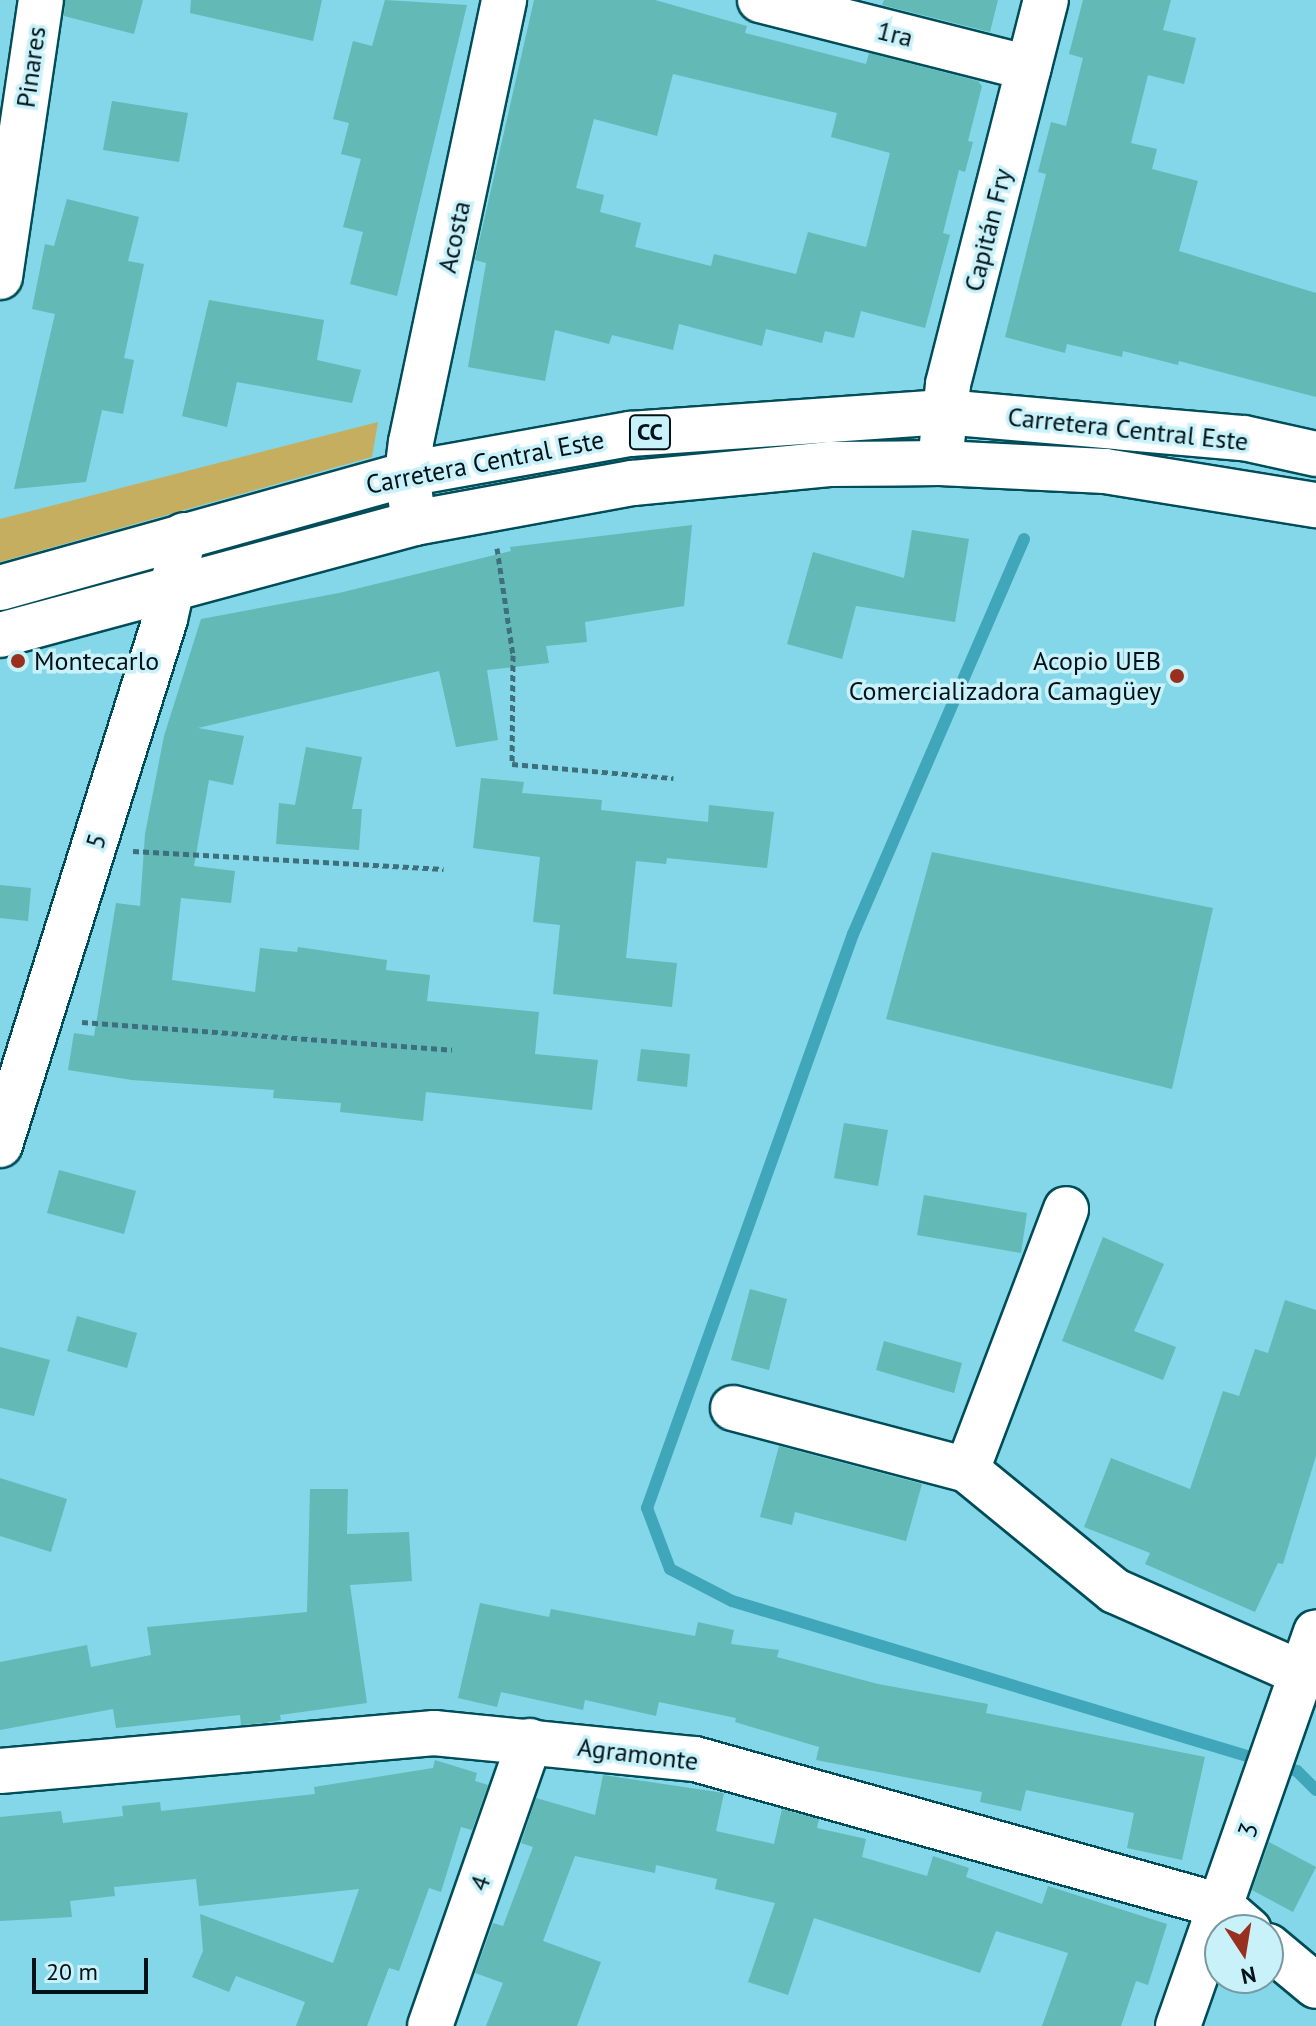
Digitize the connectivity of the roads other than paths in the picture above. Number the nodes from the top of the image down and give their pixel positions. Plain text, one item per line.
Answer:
1 (41, 0) edge
2 (504, 0) edge
3 (760, 0) edge
4 (1046, 0) edge
5 (1029, 68) junction
6 (0, 277) edge
7 (944, 412) junction
8 (1316, 454) edge
9 (940, 463) junction
10 (407, 474) junction
11 (1316, 505) edge
12 (414, 523) junction
13 (184, 535) junction
14 (0, 588) edge
15 (171, 588) junction
16 (0, 635) edge
17 (10, 1083) edge
18 (0, 1145) edge
19 (1066, 1209) dead end
20 (733, 1408) dead end
21 (967, 1470) junction
22 (1310, 1653) edge
23 (530, 1741) junction
24 (0, 1771) edge
25 (1221, 1914) edge
26 (1236, 1914) edge
27 (1284, 1959) edge
28 (1204, 1977) edge
29 (1316, 1986) edge
30 (430, 2026) edge
31 (1178, 2026) edge

1 - 6 street, Pinares
2 - 10 street, Acosta
3 - 5 street, 1ra
4 - 5 street, Capitán Fry
5 - 7 street, Capitán Fry
7 - 8 street, Carretera Central Este / CC
7 - 9 street, Capitán Fry
7 - 10 street, Carretera Central Este / CC
9 - 11 street, Carretera Central Este / CC
9 - 12 street, Carretera Central Este / CC
10 - 12 street, Acosta
10 - 13 street, Carretera Central Este / CC
12 - 15 street, Carretera Central Este / CC
13 - 14 street, Carretera Central Este / CC
13 - 15 street, 5
15 - 16 street, Carretera Central Este / CC
15 - 17 street, 5
17 - 18 street, 5
19 - 21 street
20 - 21 street
21 - 22 street
22 - 26 street, 3
23 - 24 street, Agramonte
23 - 25 street, Agramonte
23 - 30 street, 4
27 - 29 street
28 - 31 street, 3

